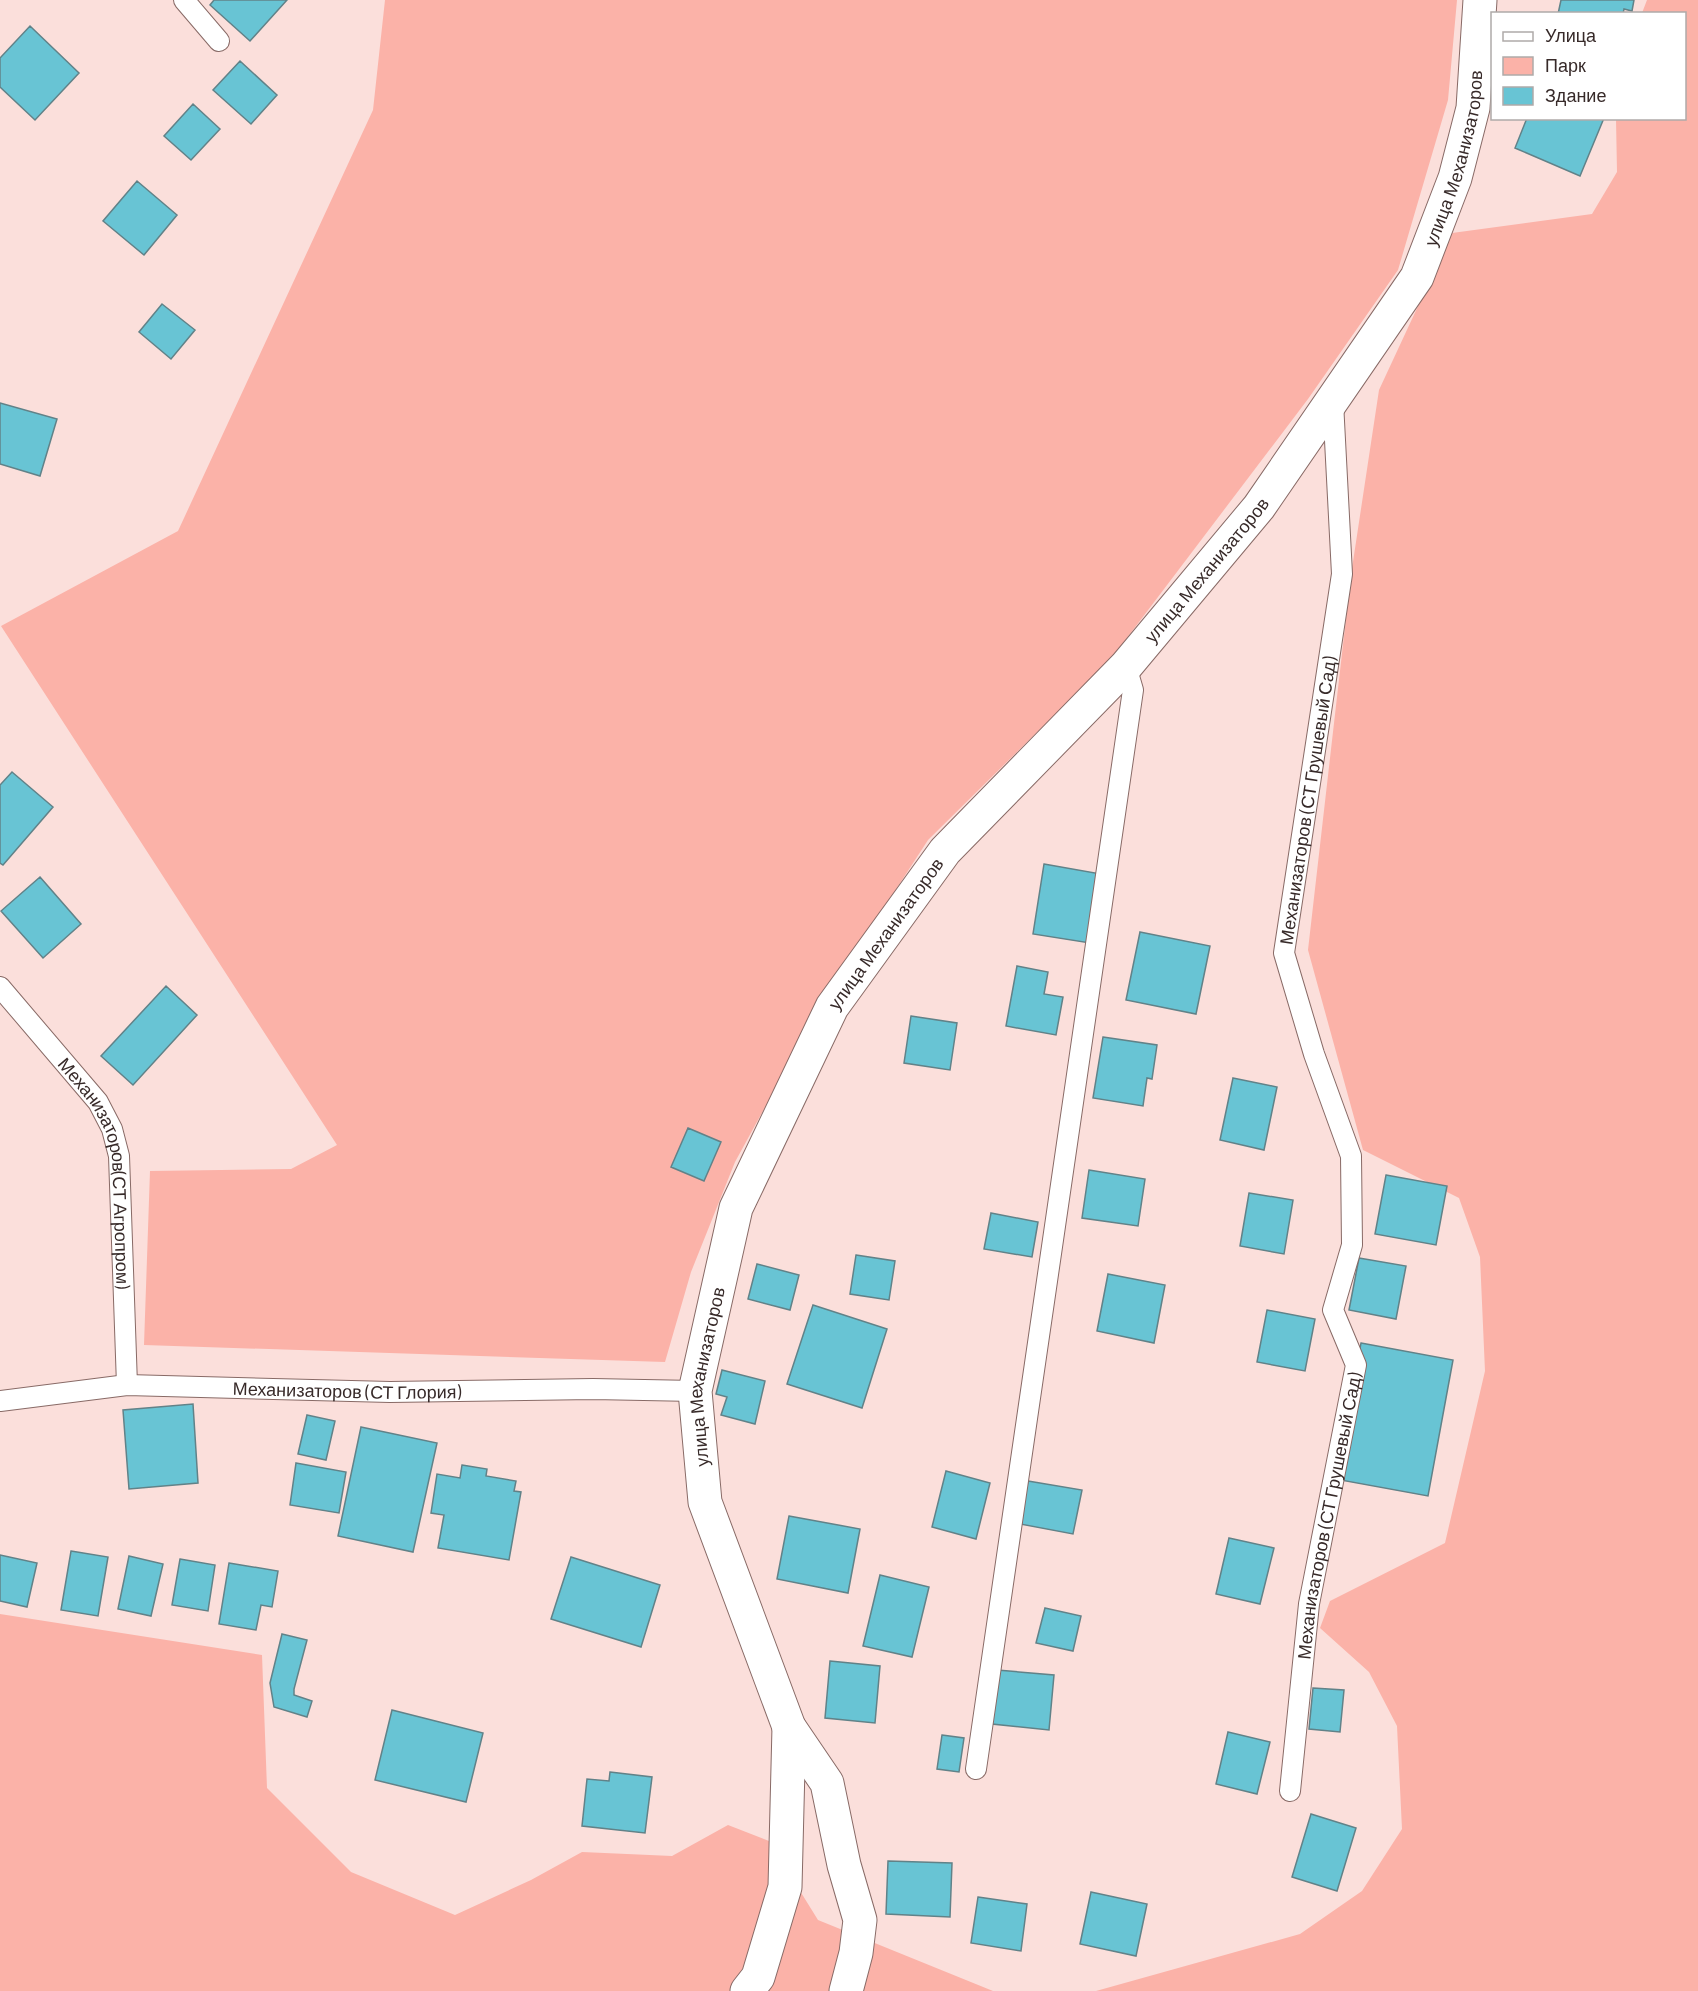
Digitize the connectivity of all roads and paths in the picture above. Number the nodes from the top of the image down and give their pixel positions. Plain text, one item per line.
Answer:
1 (184, 0) edge
2 (1480, 0) edge
3 (219, 41) dead end
4 (1333, 399) junction
5 (1126, 666) junction
6 (0, 987) edge
7 (127, 1385) junction
8 (695, 1391) junction
9 (0, 1401) edge
10 (789, 1727) junction
11 (976, 1769) dead end
12 (1290, 1791) dead end
13 (747, 1991) edge
14 (846, 1991) edge

1 - 3 lane
2 - 4 street, улица Механизаторов
4 - 5 street, улица Механизаторов
4 - 12 lane, Механизаторов (СТ Грушевый Сад)
5 - 8 street, улица Механизаторов
5 - 11 lane
6 - 7 lane, Механизаторов(СТ Агропром)
7 - 8 lane, Механизаторов (СТ Глория)
7 - 9 lane, Механизаторов (СТ Глория)
8 - 10 street, улица Механизаторов
10 - 13 street
10 - 14 street, улица Механизаторов

